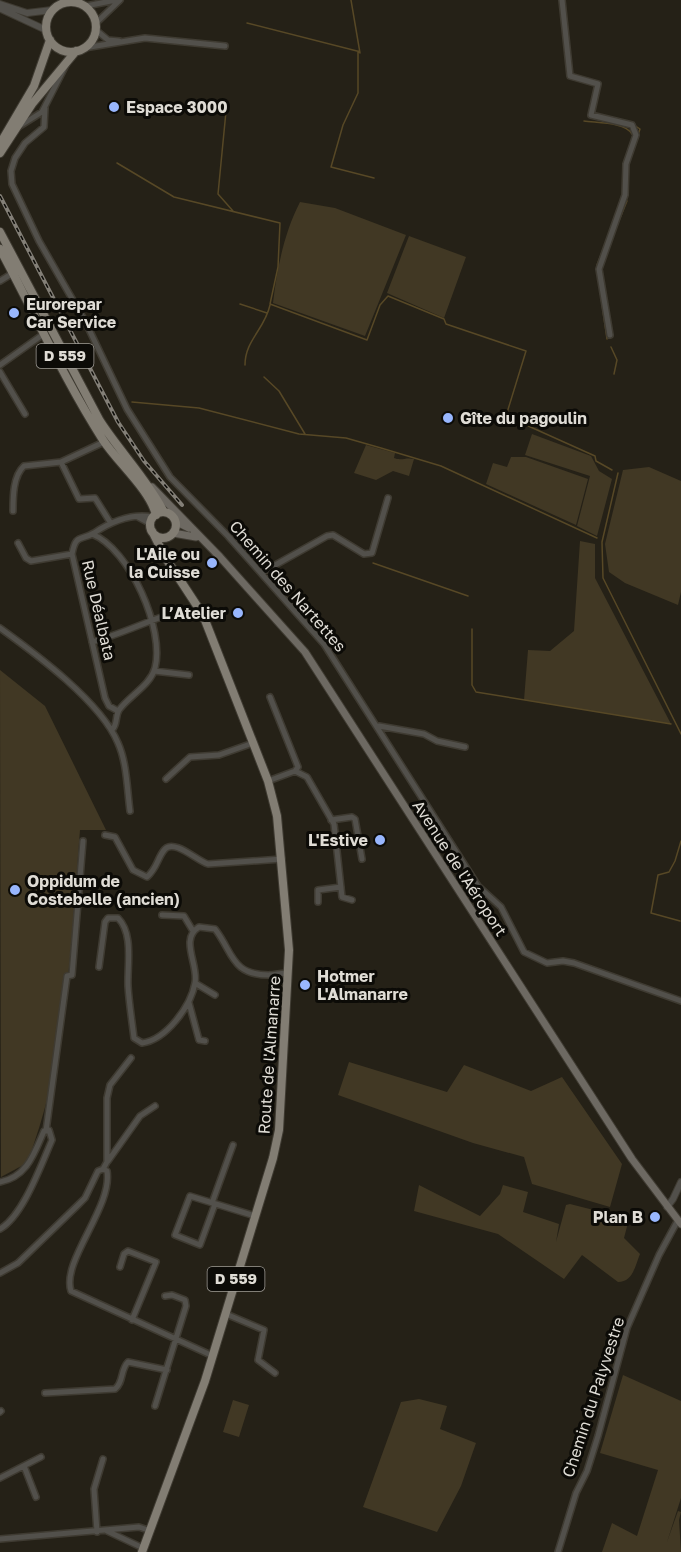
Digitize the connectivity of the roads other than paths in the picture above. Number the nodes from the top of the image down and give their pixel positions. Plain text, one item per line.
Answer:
1 (118, 0) edge
2 (562, 0) edge
3 (82, 3) edge
4 (57, 5) edge
5 (0, 7) edge
6 (96, 27) junction
7 (46, 30) junction
8 (50, 40) junction
9 (124, 42) junction
10 (225, 46) dead end
11 (84, 48) junction
12 (76, 51) junction
13 (66, 64) junction
14 (45, 108) junction
15 (36, 116) junction
16 (45, 122) junction
17 (18, 127) junction
18 (0, 144) edge
19 (0, 153) edge
20 (0, 232) edge
21 (0, 249) edge
22 (13, 273) junction
23 (0, 281) edge
24 (45, 333) junction
25 (610, 335) dead end
26 (0, 365) edge
27 (0, 372) edge
28 (25, 414) dead end
29 (104, 442) junction
30 (61, 462) junction
31 (139, 475) junction
32 (388, 498) dead end
33 (13, 511) dead end
34 (155, 520) junction
35 (175, 521) junction
36 (110, 522) junction
37 (193, 531) junction
38 (92, 534) junction
39 (171, 535) junction
40 (201, 538) junction
41 (18, 543) dead end
42 (72, 554) junction
43 (171, 564) junction
44 (261, 573) junction
45 (179, 611) dead end
46 (151, 620) junction
47 (0, 628) edge
48 (92, 642) junction
49 (154, 671) junction
50 (189, 675) dead end
51 (270, 697) dead end
52 (118, 711) junction
53 (378, 726) junction
54 (112, 730) junction
55 (252, 743) junction
56 (465, 747) dead end
57 (295, 771) junction
58 (166, 779) dead end
59 (267, 781) junction
60 (130, 811) dead end
61 (332, 820) junction
62 (105, 835) dead end
63 (83, 841) dead end
64 (282, 859) junction
65 (362, 860) dead end
66 (341, 887) junction
67 (352, 900) dead end
68 (318, 902) dead end
69 (162, 915) dead end
70 (193, 931) junction
71 (99, 967) dead end
72 (288, 973) junction
73 (270, 975) junction
74 (287, 982) junction
75 (195, 983) junction
76 (215, 995) dead end
77 (681, 1001) edge
78 (189, 1003) junction
79 (205, 1041) dead end
80 (131, 1058) dead end
81 (155, 1106) dead end
82 (46, 1131) junction
83 (233, 1145) dead end
84 (107, 1162) junction
85 (103, 1169) junction
86 (0, 1182) edge
87 (681, 1182) edge
88 (214, 1203) junction
89 (666, 1207) junction
90 (255, 1216) junction
91 (680, 1222) edge
92 (0, 1229) edge
93 (120, 1267) dead end
94 (0, 1273) edge
95 (165, 1296) dead end
96 (226, 1314) junction
97 (132, 1320) junction
98 (176, 1340) junction
99 (213, 1356) junction
100 (167, 1370) junction
101 (275, 1373) dead end
102 (45, 1393) dead end
103 (155, 1406) dead end
104 (41, 1457) dead end
105 (103, 1460) dead end
106 (24, 1466) junction
107 (0, 1478) edge
108 (36, 1497) dead end
109 (148, 1530) junction
110 (107, 1531) junction
111 (97, 1532) junction
112 (0, 1539) edge
113 (142, 1550) edge
114 (558, 1552) edge

1 - 3 street
1 - 6 street
2 - 25 street
3 - 4 main road
3 - 6 main road
4 - 5 street
4 - 7 main road
5 - 7 street
6 - 9 street
6 - 11 main road
7 - 8 main road
8 - 12 main road
8 - 18 main road
9 - 10 street
9 - 11 street
11 - 12 main road
12 - 13 main road
13 - 14 street
13 - 17 main road
14 - 15 street
14 - 16 street
15 - 16 street
15 - 17 street
16 - 44 street, Chemin des Nartettes
17 - 19 main road
20 - 31 main road, Route de l'Almanarre / D 559
21 - 22 main road, Route de l'Almanarre / D 559
22 - 23 street
22 - 24 main road, Route de l'Almanarre / D 559
24 - 26 street
24 - 29 main road, Route de l'Almanarre / D 559
27 - 28 street
29 - 30 street
29 - 34 main road, Route de l'Almanarre / D 559
30 - 33 street
30 - 36 street
31 - 34 main road, Route de l'Almanarre / D 559
31 - 37 main road, Avenue de l'Aéroport
32 - 44 street
34 - 35 main road
34 - 36 street, Rue Déalbata
34 - 39 main road
34 - 43 main road, Route de l'Almanarre / D 559
35 - 37 main road, Avenue de l'Aéroport
35 - 39 main road, Route de l'Almanarre
36 - 38 street, Rue Déalbata
37 - 40 main road, Avenue de l'Aéroport
38 - 42 street, Rue Déalbata
38 - 46 street
39 - 40 main road
39 - 43 main road, Route de l'Almanarre / D 559
40 - 89 main road, Avenue de l'Aéroport
41 - 42 street
42 - 48 street, Rue Déalbata
43 - 55 main road, Route de l'Almanarre / D 559
44 - 53 street, Chemin des Nartettes
45 - 46 street
46 - 48 street
46 - 49 street
47 - 54 street
48 - 52 street, Rue Déalbata
49 - 50 street
49 - 52 street
51 - 57 street
52 - 54 street
53 - 56 street
53 - 77 street, Chemin des Nartettes
54 - 60 street
55 - 58 street
55 - 59 main road, Route de l'Almanarre / D 559
57 - 59 street
57 - 61 street
59 - 64 main road, Route de l'Almanarre / D 559
61 - 65 street
61 - 66 street
62 - 64 street
63 - 82 street
64 - 72 main road, Route de l'Almanarre / D 559
66 - 67 street
66 - 68 street
69 - 70 street
70 - 73 street
70 - 75 street
71 - 78 street
72 - 73 street
72 - 74 main road, Route de l'Almanarre / D 559
73 - 74 street
74 - 90 main road, Route de l'Almanarre / D 559
75 - 76 street
75 - 78 street
78 - 79 street
80 - 84 street
81 - 84 street
82 - 86 street
82 - 92 street
83 - 88 street
84 - 85 street
85 - 94 street
85 - 97 street
87 - 89 street
88 - 88 street
88 - 90 street
89 - 91 main road, Avenue de l'Aéroport
90 - 96 main road, Route de l'Almanarre / D 559
91 - 114 street, Chemin du Palyvestre
93 - 97 street
95 - 98 street
96 - 99 main road, Route de l'Almanarre / D 559
96 - 101 street
97 - 98 street
98 - 99 street
98 - 100 street
99 - 109 main road, Route de l'Almanarre / D 559
100 - 102 street
100 - 103 street
104 - 106 street
105 - 111 street
106 - 107 street
106 - 108 street
109 - 110 street
109 - 113 main road, Route de l'Almanarre / D 559
110 - 111 street
110 - 113 street
111 - 112 street

